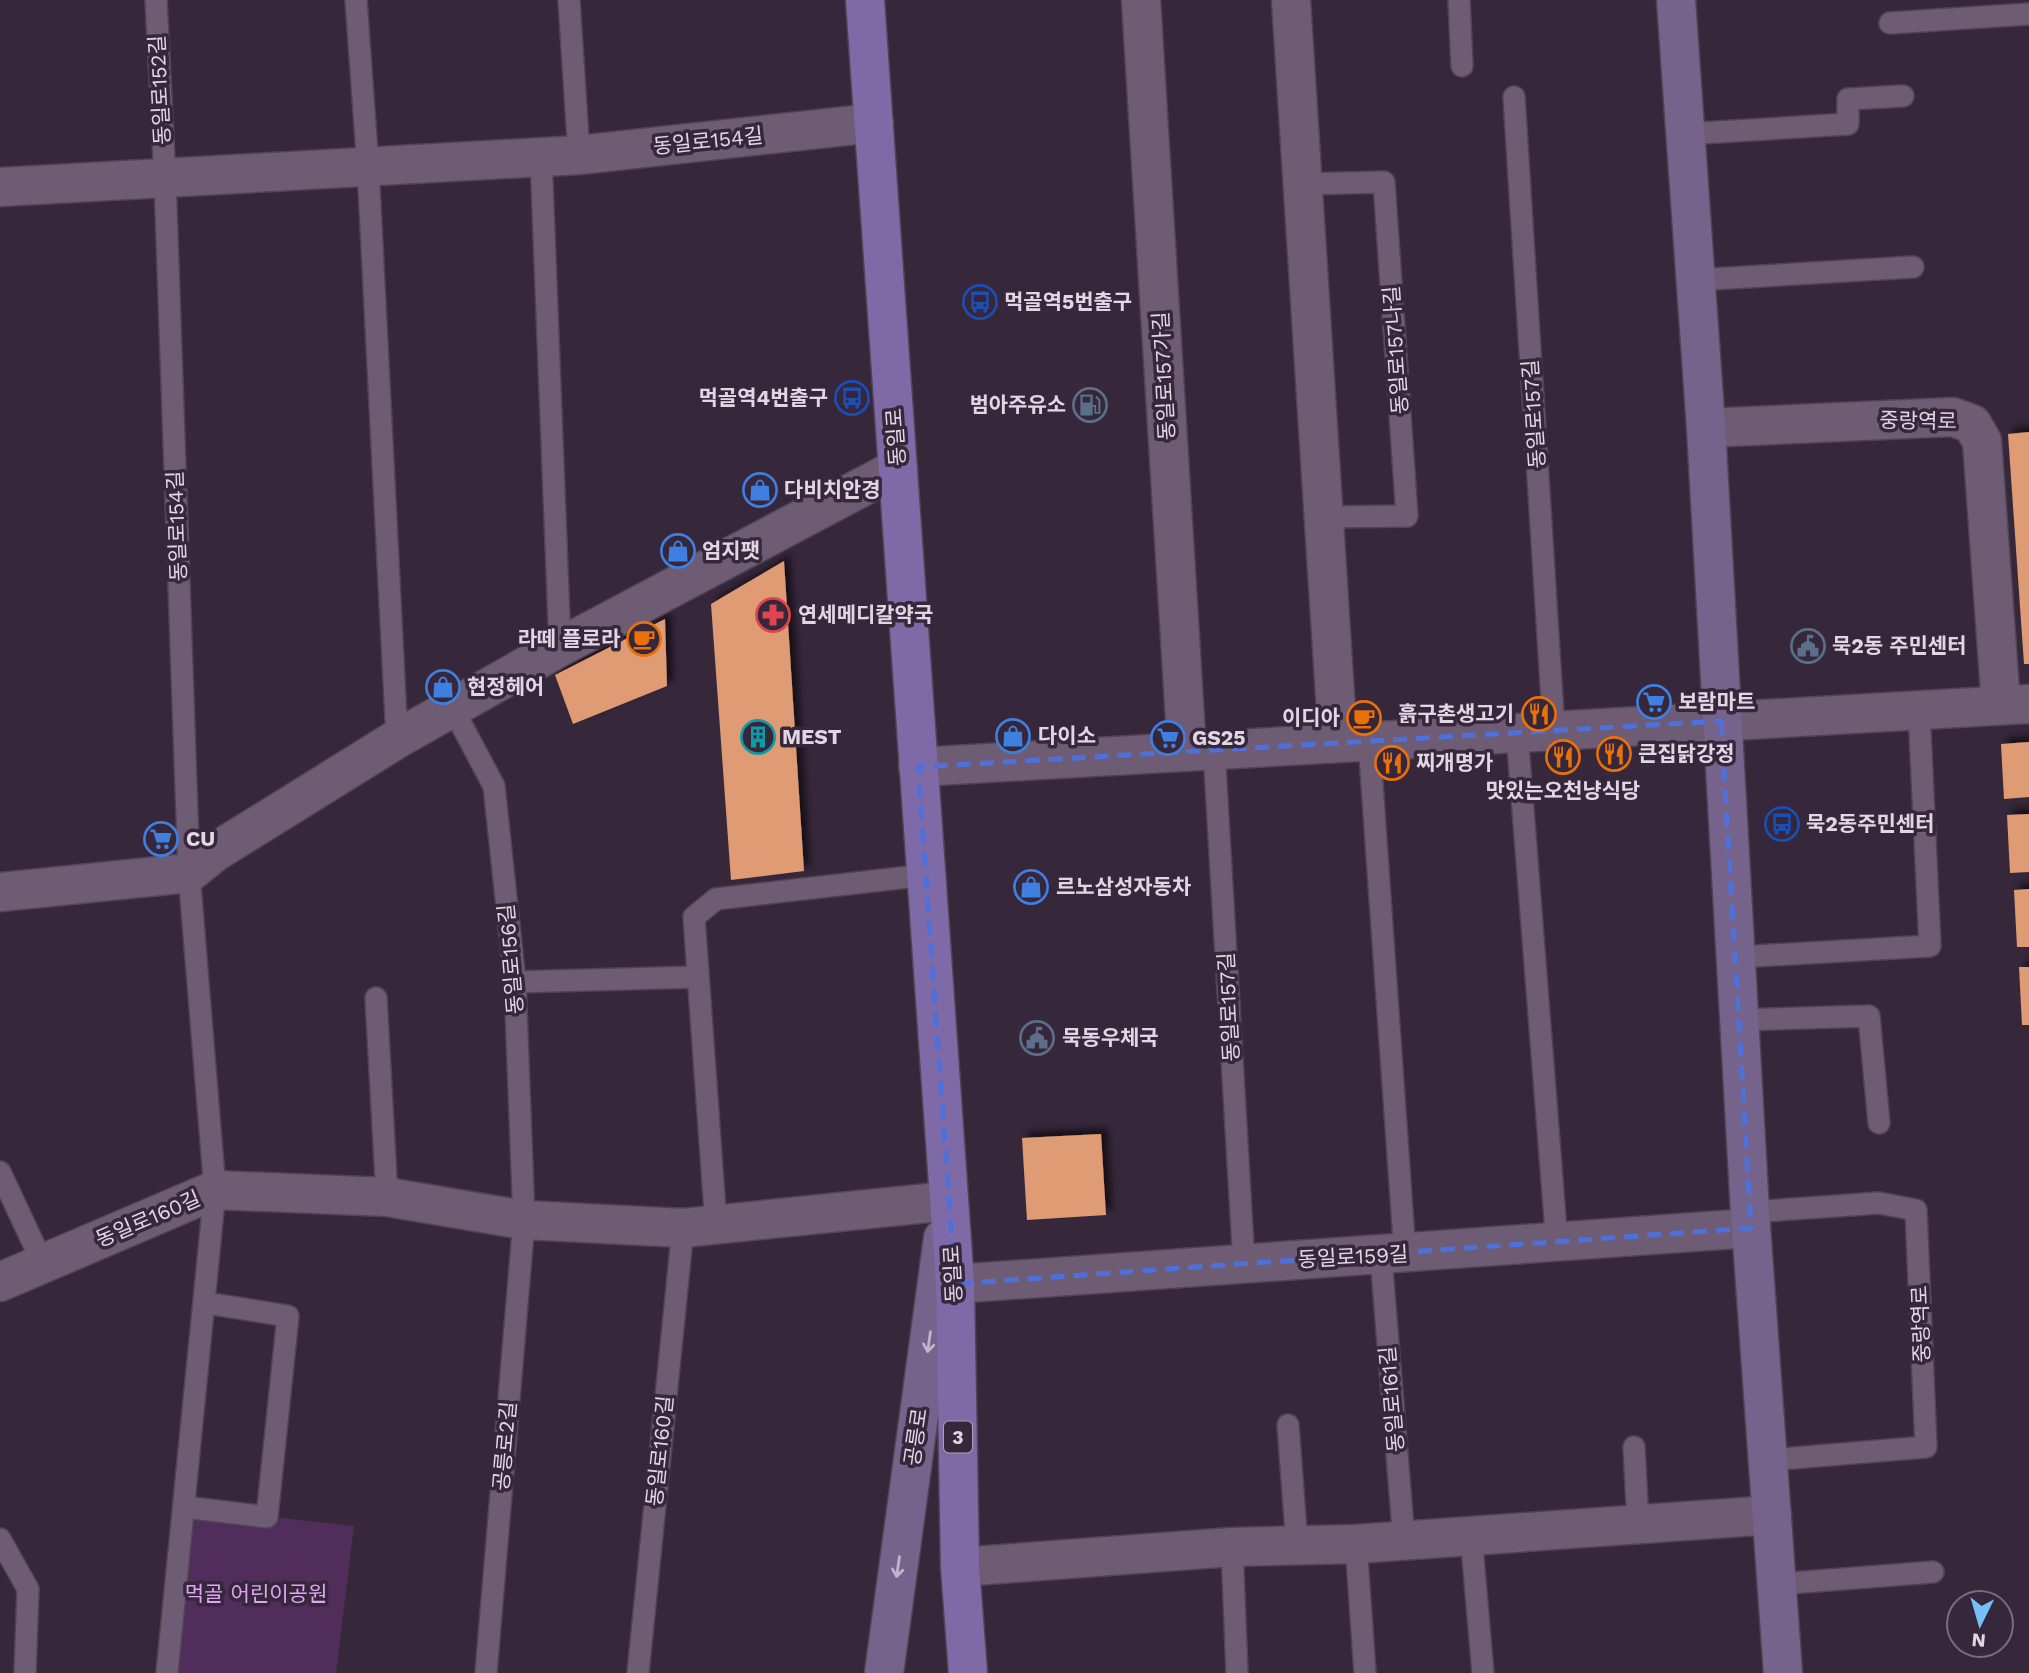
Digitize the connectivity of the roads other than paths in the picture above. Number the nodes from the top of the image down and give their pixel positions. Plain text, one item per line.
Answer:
1 (156, 0) edge
2 (356, 0) edge
3 (569, 0) edge
4 (865, 0) edge
5 (1141, 0) edge
6 (1291, 0) edge
7 (1459, 0) edge
8 (1676, 0) edge
9 (2029, 14) edge
10 (1890, 23) dead end
11 (1462, 66) dead end
12 (1903, 96) dead end
13 (1514, 97) dead end
14 (874, 123) junction
15 (1685, 135) junction
16 (579, 155) junction
17 (541, 156) junction
18 (368, 167) junction
19 (165, 180) junction
20 (1303, 184) junction
21 (0, 187) edge
22 (1913, 267) dead end
23 (1695, 279) junction
24 (1706, 428) junction
25 (898, 468) junction
26 (1324, 517) junction
27 (560, 647) junction
28 (2015, 704) edge
29 (453, 709) junction
30 (1919, 710) junction
31 (1721, 721) junction
32 (1536, 732) junction
33 (397, 739) junction
34 (1353, 742) junction
35 (1201, 751) junction
36 (918, 767) junction
37 (189, 873) junction
38 (926, 875) junction
39 (0, 892) edge
40 (1737, 957) junction
41 (697, 977) junction
42 (515, 982) junction
43 (376, 998) dead end
44 (1741, 1020) junction
45 (1879, 1123) dead end
46 (0, 1172) edge
47 (215, 1190) junction
48 (387, 1197) junction
49 (948, 1201) junction
50 (524, 1220) junction
51 (1751, 1220) junction
52 (700, 1227) junction
53 (1557, 1244) junction
54 (1393, 1255) junction
55 (1244, 1264) junction
56 (43, 1265) junction
57 (0, 1282) edge
58 (955, 1284) junction
59 (206, 1303) junction
60 (1288, 1425) dead end
61 (1634, 1447) dead end
62 (1769, 1460) junction
63 (184, 1507) junction
64 (1772, 1515) junction
65 (1639, 1524) junction
66 (1471, 1535) junction
67 (0, 1539) edge
68 (1404, 1541) junction
69 (1356, 1544) junction
70 (1297, 1545) junction
71 (1232, 1547) junction
72 (960, 1567) junction
73 (1933, 1572) dead end
74 (1777, 1584) junction
75 (967, 1670) edge
76 (25, 1673) edge
77 (167, 1673) edge
78 (485, 1673) edge
79 (638, 1673) edge
80 (884, 1673) edge
81 (1237, 1673) edge
82 (1365, 1673) edge
83 (1483, 1673) edge
84 (1783, 1673) edge

1 - 19 lane, 동일로152길
2 - 18 lane
3 - 16 lane
4 - 14 main road, 동일로 / 3
5 - 35 street, 동일로157가길
6 - 20 street
7 - 11 lane
8 - 15 street
9 - 10 lane
12 - 15 lane
13 - 32 lane, 동일로157길
14 - 16 street, 동일로154길
14 - 25 main road, 동일로 / 3
15 - 23 street
16 - 17 street, 동일로154길
17 - 18 street, 동일로154길
17 - 27 lane
18 - 19 street, 동일로154길
18 - 33 lane
19 - 21 street, 동일로154길
19 - 37 lane, 동일로154길
20 - 26 street
20 - 26 lane, 동일로157나길
22 - 23 lane
23 - 24 street
24 - 28 street, 중랑역로
24 - 31 street
25 - 27 street
25 - 36 main road, 동일로 / 3
26 - 34 street
27 - 29 street
28 - 30 street
29 - 33 street
29 - 42 lane, 동일로156길
30 - 31 street
30 - 40 lane
31 - 32 street
31 - 40 street
32 - 34 street
32 - 53 lane, 동일로157길
33 - 37 street
34 - 35 street
34 - 54 lane
35 - 36 street
35 - 55 lane, 동일로157길
36 - 38 main road, 동일로 / 3
37 - 39 street
37 - 47 lane
38 - 41 lane, 동일로160길
38 - 49 main road, 동일로 / 3
40 - 44 street
41 - 42 lane
41 - 52 lane, 동일로160길
42 - 50 lane, 동일로156길
43 - 48 lane
44 - 45 lane
44 - 51 street
46 - 56 lane
47 - 48 street, 동일로160길
47 - 56 street, 동일로160길
47 - 59 lane
48 - 50 street, 동일로160길
49 - 52 street, 동일로160길
49 - 58 main road, 동일로 / 3
49 -> 80 street, 공릉로
50 - 52 street, 동일로160길
50 - 78 lane, 공릉로2길
51 - 53 street, 동일로159길
51 - 62 street
51 - 62 lane, 중랑역로
52 - 79 lane, 동일로160길
53 - 54 street, 동일로159길
54 - 55 street, 동일로159길
54 - 68 lane, 동일로161길
55 - 58 street, 동일로159길
56 - 57 street, 동일로160길
58 - 72 main road, 동일로 / 3
59 - 63 lane
59 - 63 lane
60 - 70 lane
61 - 65 lane
62 - 64 street
63 - 77 lane
64 - 65 street
64 - 74 street
65 - 66 street
66 - 68 street
66 - 83 lane
67 - 76 lane
68 - 69 street
69 - 70 street
69 - 82 lane
70 - 71 street
71 - 72 street
71 - 81 lane
72 - 75 main road, 동일로 / 3
73 - 74 lane
74 - 84 street

